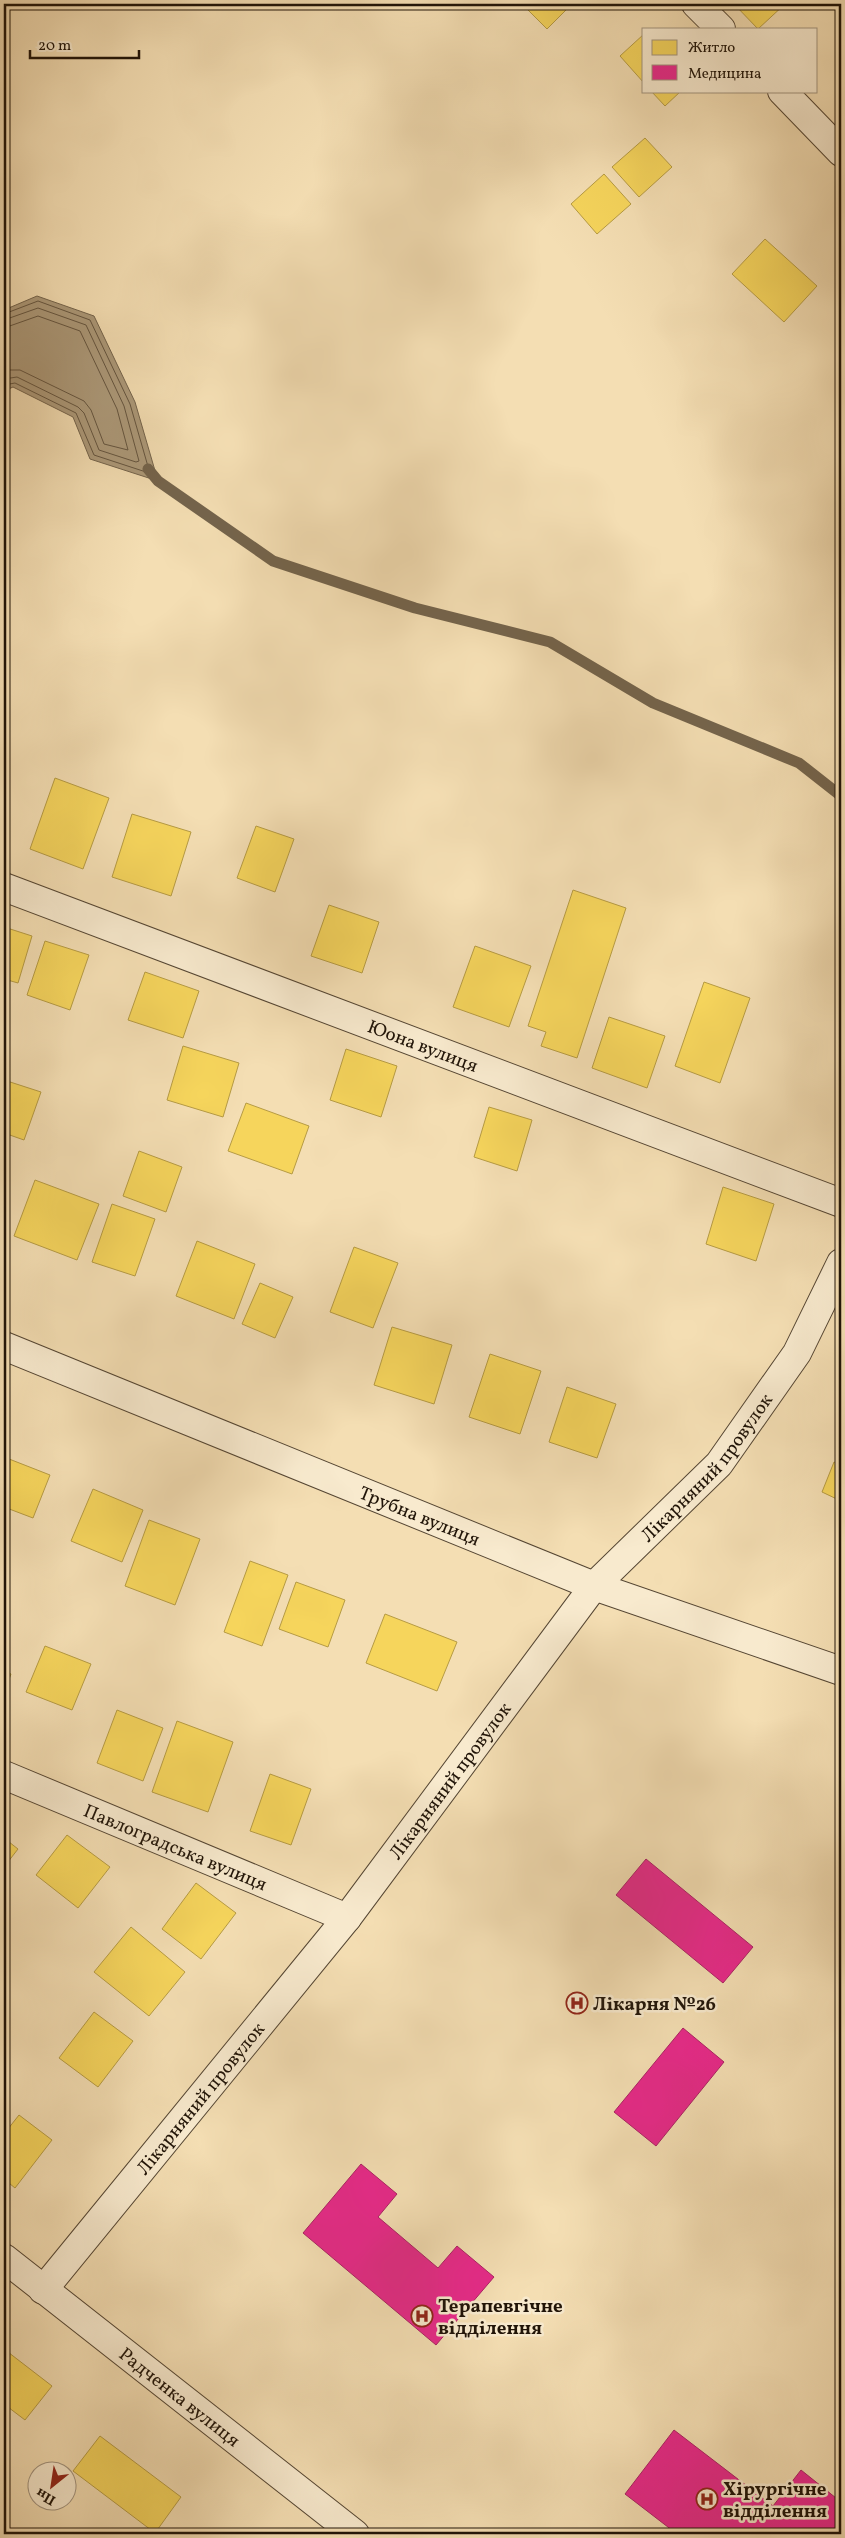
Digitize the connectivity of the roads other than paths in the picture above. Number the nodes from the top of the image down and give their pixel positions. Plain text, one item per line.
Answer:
1 (696, 4) edge
2 (720, 28) edge
3 (783, 92) edge
4 (841, 152) edge
5 (4, 888) edge
6 (841, 1203) edge
7 (841, 1263) edge
8 (4, 1346) edge
9 (594, 1586) junction
10 (841, 1672) edge
11 (4, 1775) edge
12 (347, 1918) junction
13 (4, 2258) edge
14 (43, 2290) junction
15 (355, 2534) edge

1 - 2 street
3 - 4 street
5 - 6 street, Юона вулиця
7 - 9 street, Лікарняний провулок
8 - 9 street, Трубна вулиця
9 - 10 street, Трубна вулиця
9 - 12 street, Лікарняний провулок
11 - 12 street, Павлоградська вулиця
12 - 14 street, Лікарняний провулок
13 - 14 street, Радченка вулиця
14 - 15 street, Радченка вулиця

